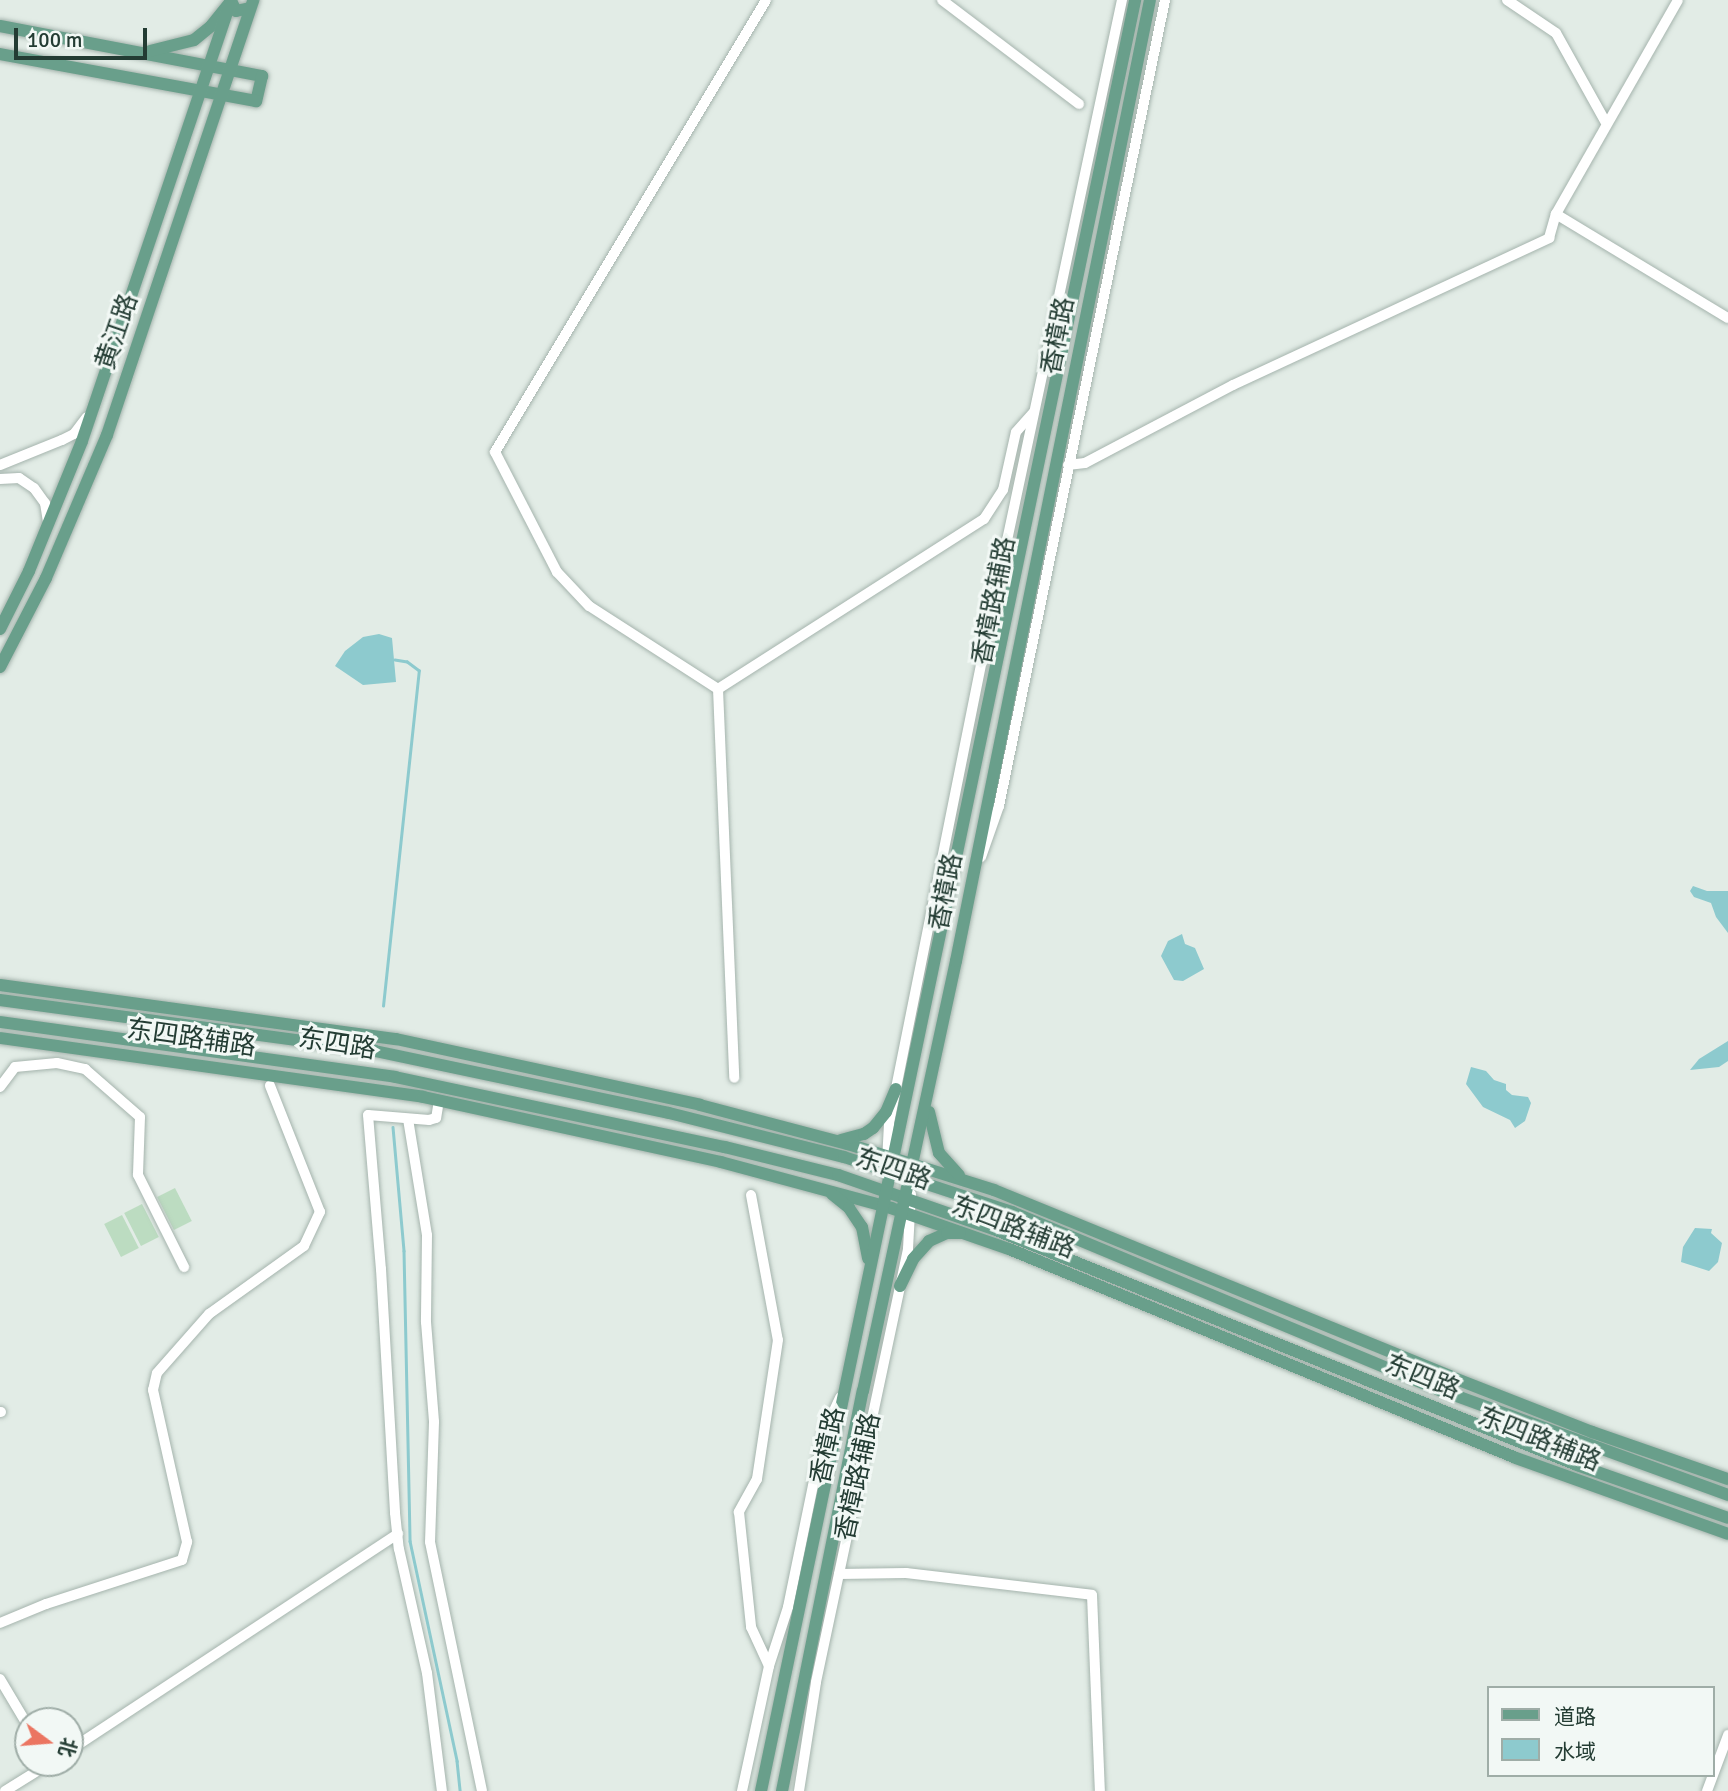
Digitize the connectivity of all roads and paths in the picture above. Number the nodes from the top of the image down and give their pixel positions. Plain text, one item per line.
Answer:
1 (766, 0) edge
2 (942, 0) edge
3 (1122, 0) edge
4 (1135, 0) edge
5 (1150, 0) edge
6 (1165, 0) edge
7 (1507, 0) edge
8 (1678, 0) edge
9 (231, 1) edge
10 (252, 4) edge
11 (0, 26) edge
12 (139, 52) junction
13 (0, 54) edge
14 (209, 65) junction
15 (230, 69) junction
16 (200, 90) junction
17 (221, 95) junction
18 (1079, 104) dead end
19 (1606, 123) junction
20 (1556, 214) junction
21 (1070, 307) junction
22 (1728, 318) edge
23 (1048, 355) junction
24 (94, 404) junction
25 (1036, 410) junction
26 (0, 465) edge
27 (1068, 465) junction
28 (0, 479) edge
29 (48, 526) junction
30 (0, 629) edge
31 (0, 667) edge
32 (718, 690) junction
33 (974, 877) junction
34 (0, 985) edge
35 (0, 1000) edge
36 (0, 1021) edge
37 (0, 1038) edge
38 (734, 1078) dead end
39 (270, 1086) dead end
40 (0, 1087) edge
41 (896, 1089) junction
42 (928, 1096) junction
43 (439, 1100) junction
44 (717, 1110) junction
45 (408, 1119) junction
46 (759, 1135) junction
47 (685, 1140) junction
48 (835, 1140) junction
49 (783, 1141) junction
50 (891, 1156) junction
51 (725, 1163) junction
52 (913, 1163) junction
53 (889, 1170) junction
54 (911, 1177) junction
55 (975, 1183) junction
56 (816, 1187) junction
57 (886, 1190) junction
58 (751, 1195) dead end
59 (908, 1198) junction
60 (884, 1206) junction
61 (906, 1212) junction
62 (1090, 1229) junction
63 (967, 1233) junction
64 (1026, 1242) junction
65 (1075, 1262) junction
66 (1136, 1264) junction
67 (184, 1266) dead end
68 (867, 1280) junction
69 (900, 1286) junction
70 (1120, 1295) junction
71 (845, 1387) junction
72 (1728, 1479) edge
73 (1728, 1495) edge
74 (1728, 1518) edge
75 (398, 1534) junction
76 (1728, 1534) edge
77 (839, 1574) junction
78 (0, 1623) edge
79 (769, 1666) junction
80 (0, 1679) edge
81 (17, 1707) edge
82 (1728, 1735) edge
83 (84, 1741) edge
84 (1714, 1772) edge
85 (28, 1777) edge
86 (5, 1791) edge
87 (442, 1791) edge
88 (482, 1791) edge
89 (742, 1791) edge
90 (761, 1791) edge
91 (782, 1791) edge
92 (799, 1791) edge
93 (1100, 1791) edge

1 - 32 street
2 - 18 street
3 - 23 street, 香樟路辅路
4 - 21 main road, 香樟路
5 - 33 main road, 香樟路
6 - 27 street
7 - 19 street
8 - 19 street
9 - 10 main road
9 - 12 main road
9 - 14 main road, 黄江路
10 - 15 main road, 黄江路
11 - 12 main road
12 - 14 main road
13 - 16 main road
14 - 15 main road
14 - 16 main road, 黄江路
15 - 17 main road, 黄江路
15 - 17 main road
16 - 17 main road
16 - 24 main road, 黄江路
17 - 31 main road, 黄江路
19 - 20 street
20 - 22 street
20 - 27 street
21 - 23 main road
21 - 50 main road, 香樟路
23 - 25 street, 香樟路辅路
24 - 26 street
24 - 29 main road, 黄江路
25 - 32 street
25 - 41 street, 香樟路辅路
27 - 33 street
28 - 29 street
29 - 30 main road, 黄江路
32 - 38 street
33 - 42 main road, 香樟路
34 - 44 main road, 东四路辅路
35 - 46 main road, 东四路
36 - 47 main road, 东四路
37 - 43 main road, 东四路辅路
39 - 78 street
40 - 67 street
41 - 48 main road
41 - 50 street, 香樟路辅路
42 - 52 main road, 香樟路
42 - 55 main road
43 - 45 street
43 - 51 main road, 东四路辅路
44 - 46 main road
44 - 48 main road, 东四路辅路
45 - 75 street
45 - 88 street
46 - 49 main road, 东四路
47 - 51 main road
47 - 57 main road, 东四路
48 - 49 main road
48 - 50 main road, 东四路辅路
49 - 53 main road, 东四路
50 - 52 main road, 东四路辅路
50 - 53 main road, 香樟路
51 - 56 main road, 东四路辅路
52 - 54 main road, 香樟路
52 - 55 main road, 东四路辅路
53 - 54 main road, 东四路
53 - 57 main road, 香樟路
54 - 59 main road, 香樟路
54 - 66 main road, 东四路
55 - 62 main road, 东四路辅路
56 - 60 main road, 东四路辅路
56 - 68 main road
57 - 59 main road, 东四路
57 - 60 main road, 香樟路
58 - 79 street
59 - 61 main road, 香樟路
59 - 64 main road, 东四路
60 - 61 main road, 东四路辅路
60 - 68 main road, 香樟路
61 - 63 main road, 东四路辅路
61 - 69 street, 香樟路辅路
61 - 91 main road, 香樟路
62 - 66 main road
62 - 72 main road, 东四路辅路
63 - 64 main road
63 - 69 main road
63 - 70 main road, 东四路辅路
64 - 65 main road, 东四路
65 - 70 main road
65 - 74 main road, 东四路
66 - 73 main road, 东四路
68 - 71 main road, 香樟路
69 - 77 street, 香樟路辅路
70 - 76 main road, 东四路辅路
71 - 79 street, 香樟路
71 - 90 main road, 香樟路
75 - 83 street
75 - 87 street
77 - 92 street, 香樟路辅路
77 - 93 street
79 - 89 street, 香樟路
80 - 81 street
82 - 84 street
85 - 86 street

